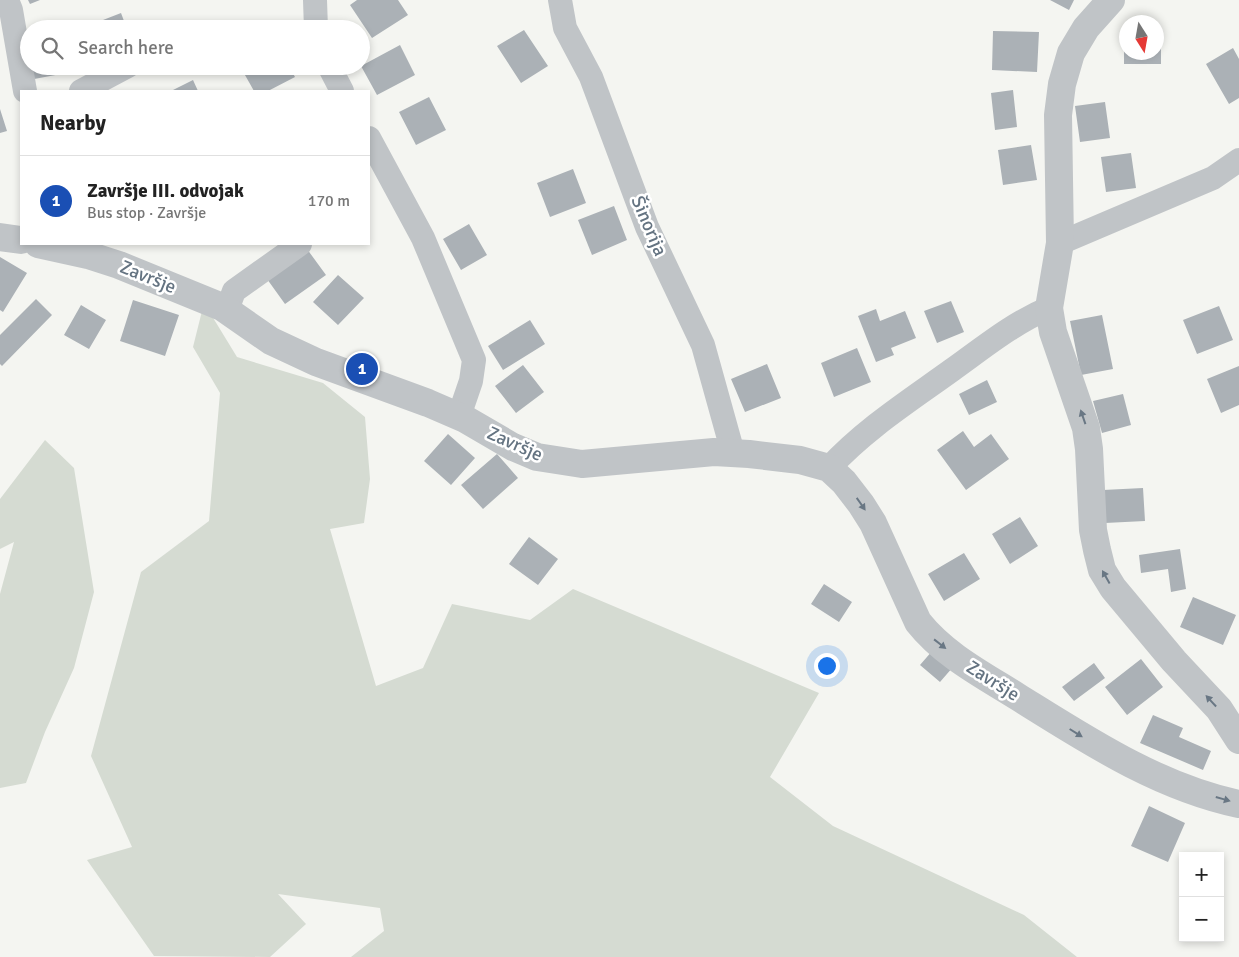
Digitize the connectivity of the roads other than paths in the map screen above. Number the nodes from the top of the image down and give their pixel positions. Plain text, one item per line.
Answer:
1 (7, 0) edge
2 (314, 0) edge
3 (560, 0) edge
4 (1111, 0) edge
5 (315, 20) edge
6 (20, 62) edge
7 (22, 75) edge
8 (111, 75) edge
9 (334, 75) edge
10 (25, 90) edge
11 (83, 90) edge
12 (341, 90) edge
13 (370, 140) edge
14 (1239, 160) edge
15 (0, 237) edge
16 (20, 240) edge
17 (1060, 243) junction
18 (48, 245) edge
19 (299, 245) edge
20 (78, 248) edge
21 (1049, 308) junction
22 (227, 310) junction
23 (458, 416) junction
24 (733, 453) junction
25 (829, 468) junction
26 (1239, 740) edge
27 (1239, 804) edge

1 - 6 street
2 - 5 street
3 - 24 street, Šinorija
4 - 17 street
7 - 10 street
8 - 11 street
9 - 12 street
13 - 23 street
14 - 17 street
15 - 16 street
17 - 21 street
18 - 20 street, Završje
19 - 22 street
20 - 22 street, Završje
21 - 25 street
26 -> 21 street
22 - 23 street, Završje
23 - 24 street, Završje
24 - 25 street, Završje
25 -> 27 street, Završje

